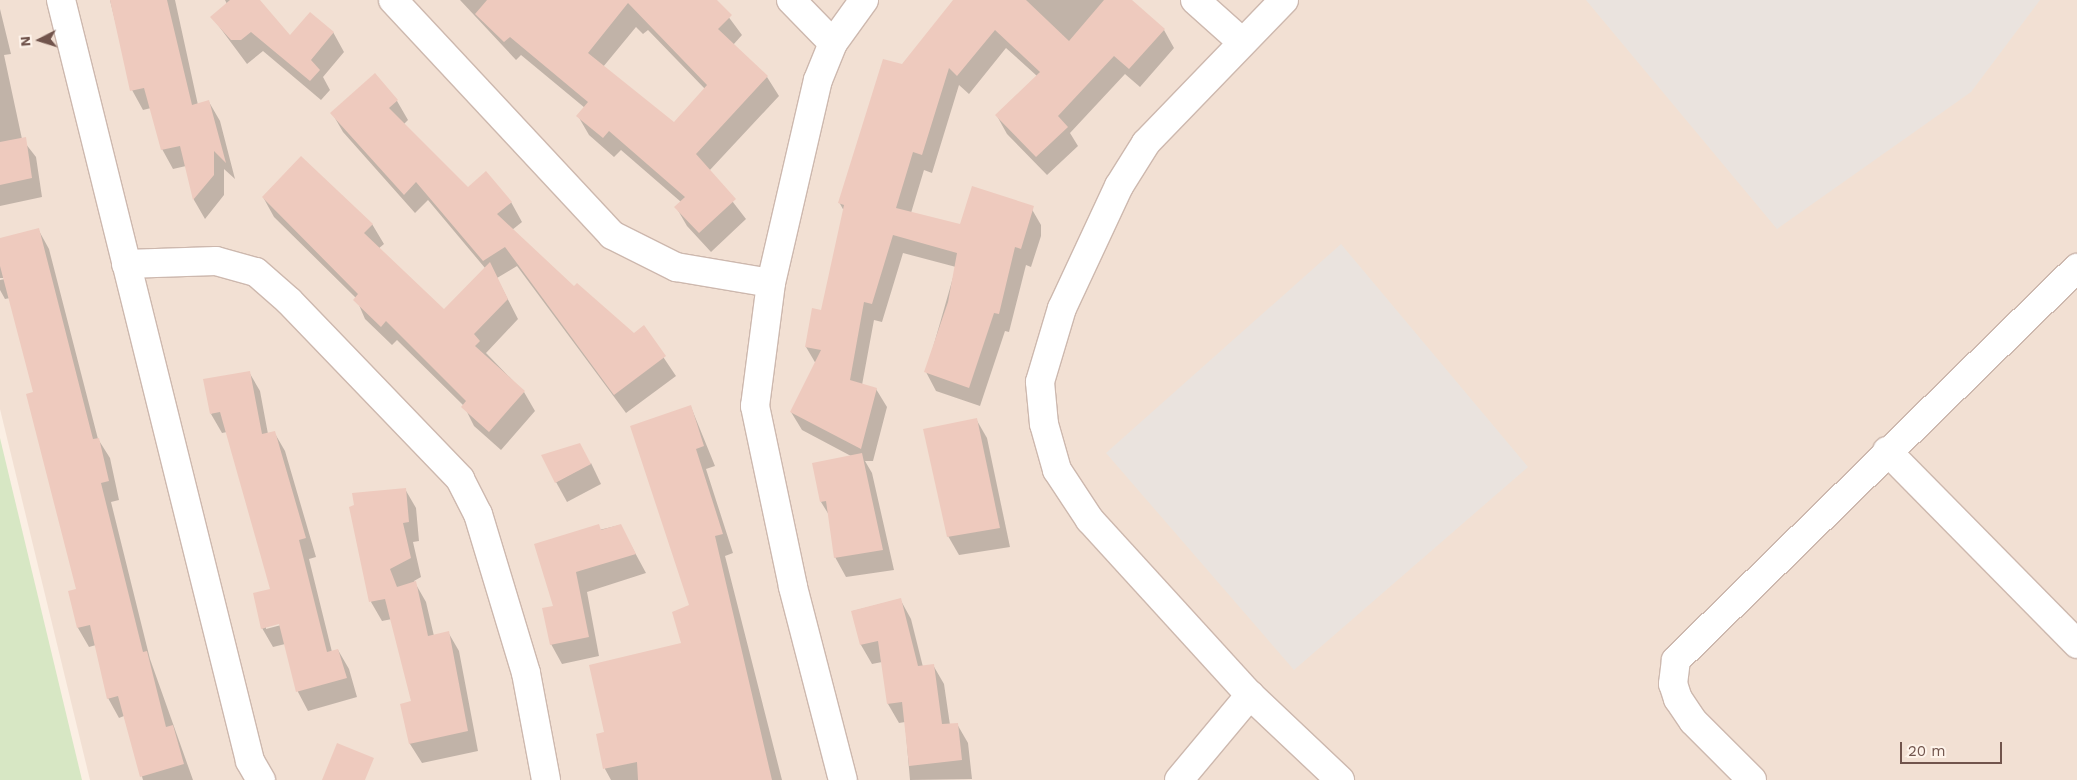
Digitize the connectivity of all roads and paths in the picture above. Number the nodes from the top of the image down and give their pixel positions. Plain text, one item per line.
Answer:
1 (61, 0) edge
2 (392, 0) edge
3 (791, 0) edge
4 (864, 0) edge
5 (1195, 0) edge
6 (1284, 0) edge
7 (1242, 42) junction
8 (833, 43) junction
9 (126, 264) junction
10 (2077, 268) edge
11 (771, 283) junction
12 (1887, 451) junction
13 (2077, 644) edge
14 (1250, 695) junction
15 (261, 780) edge
16 (546, 780) edge
17 (844, 780) edge
18 (1179, 780) edge
19 (1340, 780) edge
20 (1752, 780) edge

1 - 9 street
2 - 11 street
3 - 8 street
4 - 8 street
5 - 7 street
6 - 7 street
7 - 14 street
8 - 11 street
9 - 15 street
9 - 16 street
10 - 12 street
11 - 17 street
12 - 13 street
12 - 20 street
14 - 18 street
14 - 19 street

